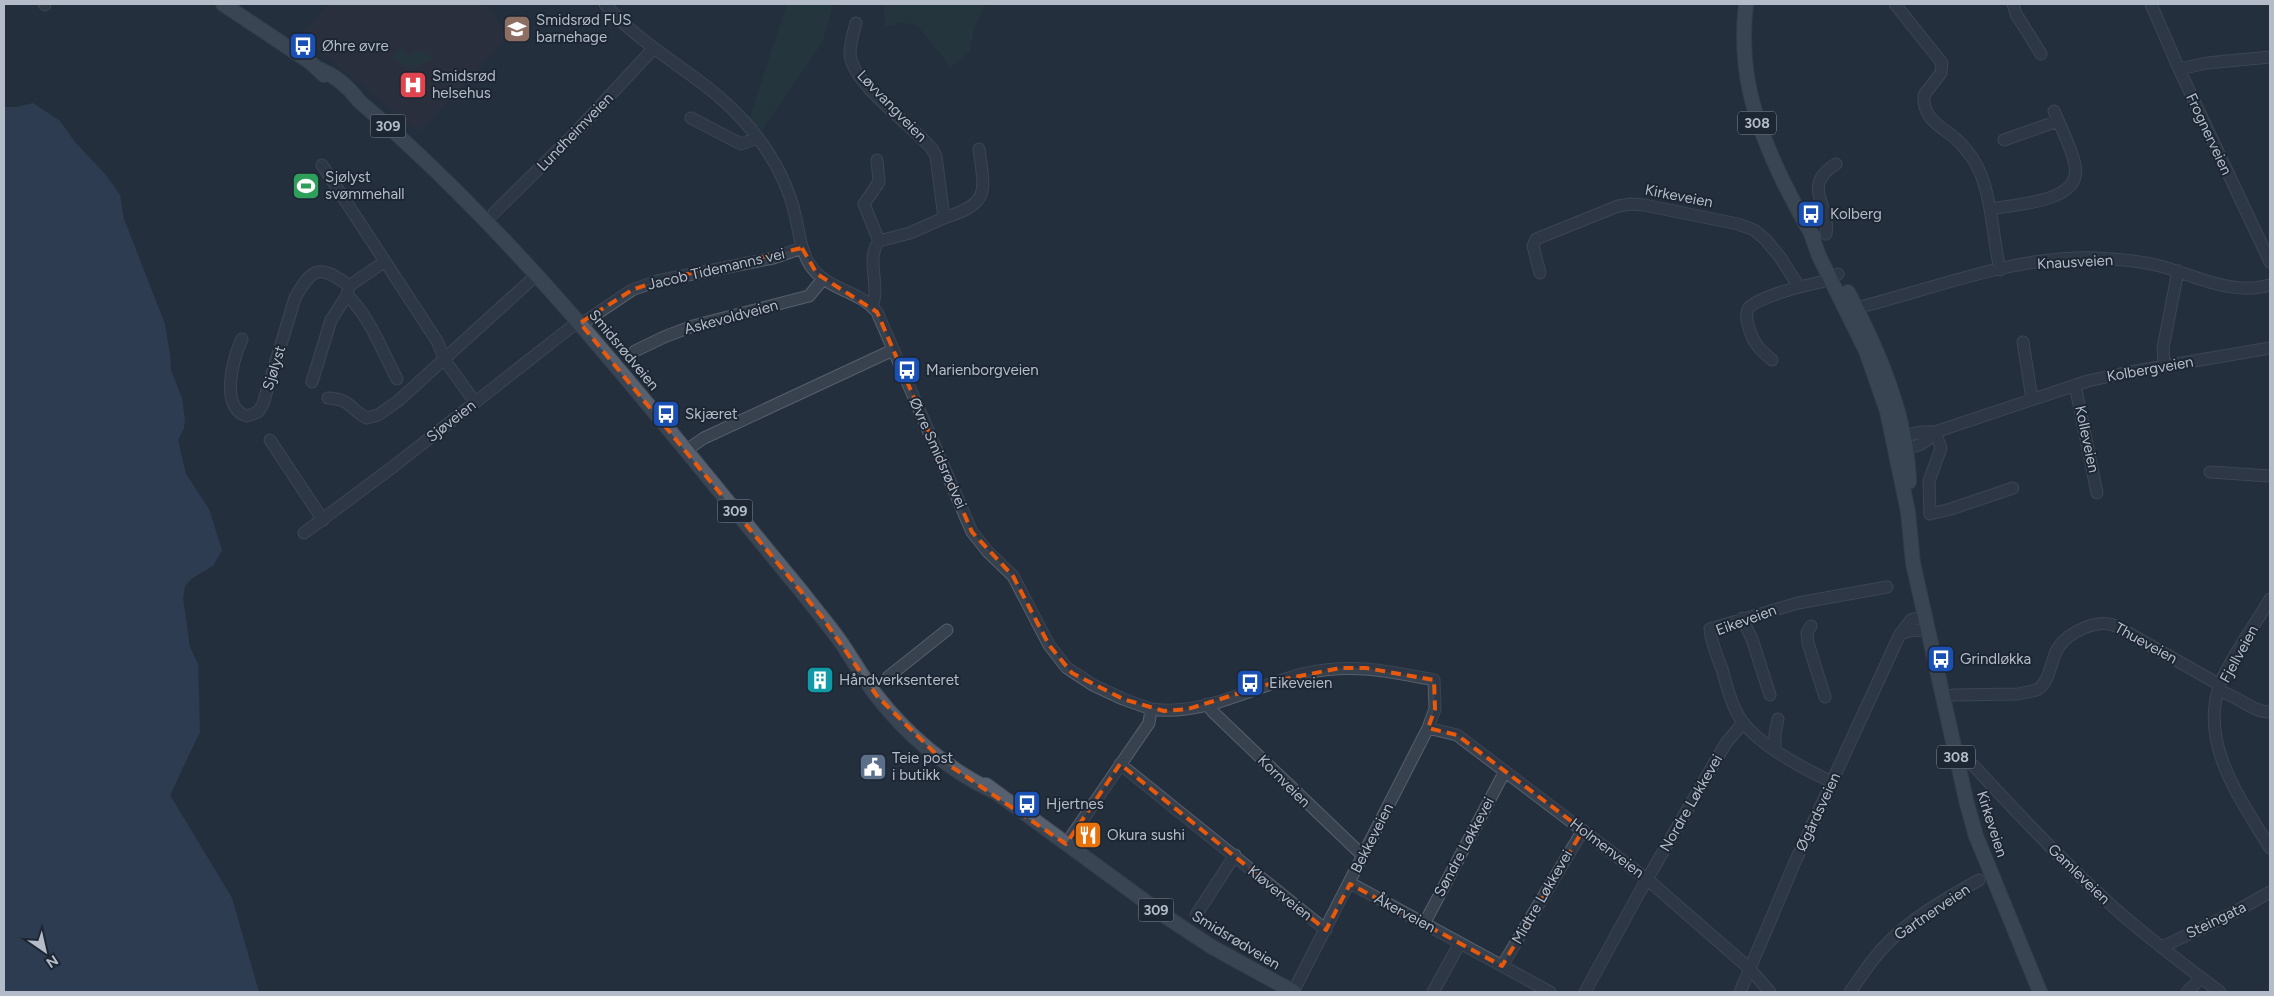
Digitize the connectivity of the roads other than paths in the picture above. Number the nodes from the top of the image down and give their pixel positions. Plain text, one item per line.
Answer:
1 (223, 4) edge
2 (605, 4) edge
3 (1746, 4) edge
4 (1895, 4) edge
5 (2013, 4) edge
6 (2151, 4) edge
7 (856, 23) dead end
8 (654, 49) junction
9 (2041, 54) dead end
10 (2270, 57) edge
11 (2179, 69) junction
12 (691, 118) dead end
13 (757, 138) junction
14 (2004, 140) dead end
15 (980, 149) dead end
16 (877, 160) dead end
17 (1836, 164) dead end
18 (322, 165) dead end
19 (1990, 209) junction
20 (494, 213) dead end
21 (944, 218) junction
22 (1826, 234) dead end
23 (879, 241) junction
24 (802, 248) junction
25 (384, 262) junction
26 (2270, 262) edge
27 (2000, 270) junction
28 (2178, 271) junction
29 (1540, 273) dead end
30 (1834, 276) junction
31 (823, 279) junction
32 (531, 280) dead end
33 (2270, 285) edge
34 (1799, 288) junction
35 (348, 291) junction
36 (872, 306) junction
37 (1864, 306) dead end
38 (580, 323) junction
39 (242, 339) dead end
40 (2023, 342) dead end
41 (2270, 348) edge
42 (893, 350) junction
43 (635, 351) dead end
44 (445, 359) junction
45 (1772, 360) dead end
46 (2164, 366) junction
47 (397, 379) dead end
48 (312, 382) dead end
49 (2075, 385) junction
50 (328, 398) dead end
51 (2032, 398) junction
52 (475, 402) junction
53 (1936, 432) junction
54 (270, 440) dead end
55 (1900, 443) junction
56 (686, 451) junction
57 (2210, 472) dead end
58 (2270, 476) edge
59 (2013, 488) dead end
60 (2097, 493) dead end
61 (323, 520) junction
62 (304, 533) dead end
63 (1887, 587) dead end
64 (2270, 599) edge
65 (1924, 616) junction
66 (1742, 618) junction
67 (1811, 626) dead end
68 (947, 630) dead end
69 (1928, 631) junction
70 (1900, 634) junction
71 (888, 678) dead end
72 (2220, 688) junction
73 (1770, 695) dead end
74 (1953, 696) dead end
75 (1825, 697) dead end
76 (1207, 704) junction
77 (1151, 709) junction
78 (2270, 712) edge
79 (1778, 719) dead end
80 (1744, 723) junction
81 (1428, 728) junction
82 (1775, 749) junction
83 (1967, 762) dead end
84 (1120, 764) junction
85 (1505, 771) junction
86 (1832, 782) junction
87 (1583, 830) junction
88 (1066, 844) junction
89 (2270, 848) edge
90 (1364, 854) junction
91 (1234, 855) junction
92 (1648, 880) junction
93 (1979, 880) dead end
94 (1350, 883) junction
95 (2270, 892) edge
96 (1196, 915) dead end
97 (1424, 924) junction
98 (1326, 930) junction
99 (1460, 943) junction
100 (2162, 947) junction
101 (1502, 966) junction
102 (1749, 968) junction
103 (2200, 978) junction
104 (1293, 992) edge
105 (1433, 992) edge
106 (1550, 992) edge
107 (1585, 992) edge
108 (1740, 992) edge
109 (1770, 992) edge
110 (1850, 992) edge
111 (2040, 992) edge
112 (2187, 992) edge
113 (2220, 992) edge

1 - 38 main road, Smidsrødveien / 309
2 - 8 street
3 - 30 main road, Kirkeveien / 308
4 - 19 street
5 - 9 street
6 - 11 street, Frognerveien
7 - 21 street, Løvvangveien
8 - 13 street
8 - 20 street, Lundheimveien
10 - 11 street
11 - 26 street, Frognerveien
12 - 13 street
13 - 24 street
14 - 19 street
15 - 21 street
16 - 23 street
17 - 22 street
18 - 25 street
19 - 27 street
21 - 23 street
23 - 36 street
24 - 31 street
24 - 38 street, Jacob Tidemanns vei
25 - 35 street
25 - 44 street
27 - 28 street, Knausveien
27 - 37 street, Knausveien
28 - 33 street, Knausveien
28 - 46 street
29 - 34 street, Kirkeveien
30 - 34 street
30 - 55 main road, Kirkeveien / 308
31 - 36 street
31 - 43 street, Askevoldveien
32 - 44 street
34 - 45 street
35 - 39 street, Sjølyst
35 - 47 street, Sjølyst
35 - 48 street
36 - 42 street, Øvre Smidsrødvei
38 - 52 street, Sjøveien
38 - 56 main road, Smidsrødveien / 309
40 - 51 street
41 - 46 street, Kolbergveien
42 - 56 street
42 - 77 street, Øvre Smidsrødvei
44 - 50 street
44 - 52 street
46 - 49 street, Kolbergveien
49 - 51 street, Kolbergveien
49 - 60 street, Kolleveien
51 - 53 street, Kolbergveien
52 - 61 street, Sjøveien
53 - 55 street, Kolbergveien
53 - 59 street
54 - 61 street
55 - 65 main road, Kirkeveien / 308
56 - 88 main road, Smidsrødveien / 309
57 - 58 street
61 - 62 street, Sjøveien
63 - 66 street, Eikeveien
64 - 72 street, Fjellveien
65 - 69 main road, Kirkeveien / 308
65 - 70 street, Øgårdsveien
66 - 73 street
66 - 80 street, Eikeveien
67 - 75 street
68 - 71 street
69 - 70 street
69 - 111 main road, Kirkeveien / 308
70 - 86 street, Øgårdsveien
72 - 74 street, Thueveien
72 - 78 street, Thueveien
72 - 89 street, Fjellveien
76 - 77 street
76 - 81 street, Bekkeveien
76 - 90 street, Kornveien
77 - 84 street
79 - 82 street
80 - 82 street, Eikeveien
80 - 92 street, Nordre Løkkevei
81 - 85 street, Holmenveien
81 - 90 street, Bekkeveien
82 - 86 street, Eikeveien
83 - 100 street, Gamleveien
84 - 88 street
84 - 91 street, Kløverveien
85 - 87 street, Holmenveien
85 - 97 street, Søndre Løkkevei
86 - 102 street, Øgårdsveien
87 - 92 street, Holmenveien
87 - 101 street, Midtre Løkkevei
88 - 104 main road, Smidsrødveien / 309
90 - 94 street, Bekkeveien
91 - 96 street, Kløverveien
91 - 98 street, Kløverveien
92 - 102 street, Holmenveien
92 - 107 street, Nordre Løkkevei
93 - 110 street, Gartnerveien
94 - 97 street, Åkerveien
94 - 98 street, Bekkeveien
95 - 100 street, Steingata
97 - 99 street, Åkerveien
98 - 104 street, Bekkeveien
99 - 101 street, Åkerveien
99 - 105 street
100 - 103 street, Gamleveien
101 - 106 street, Åkerveien
102 - 108 street, Øgårdsveien
102 - 109 street, Holmenveien
103 - 112 street
103 - 113 street, Gamleveien

